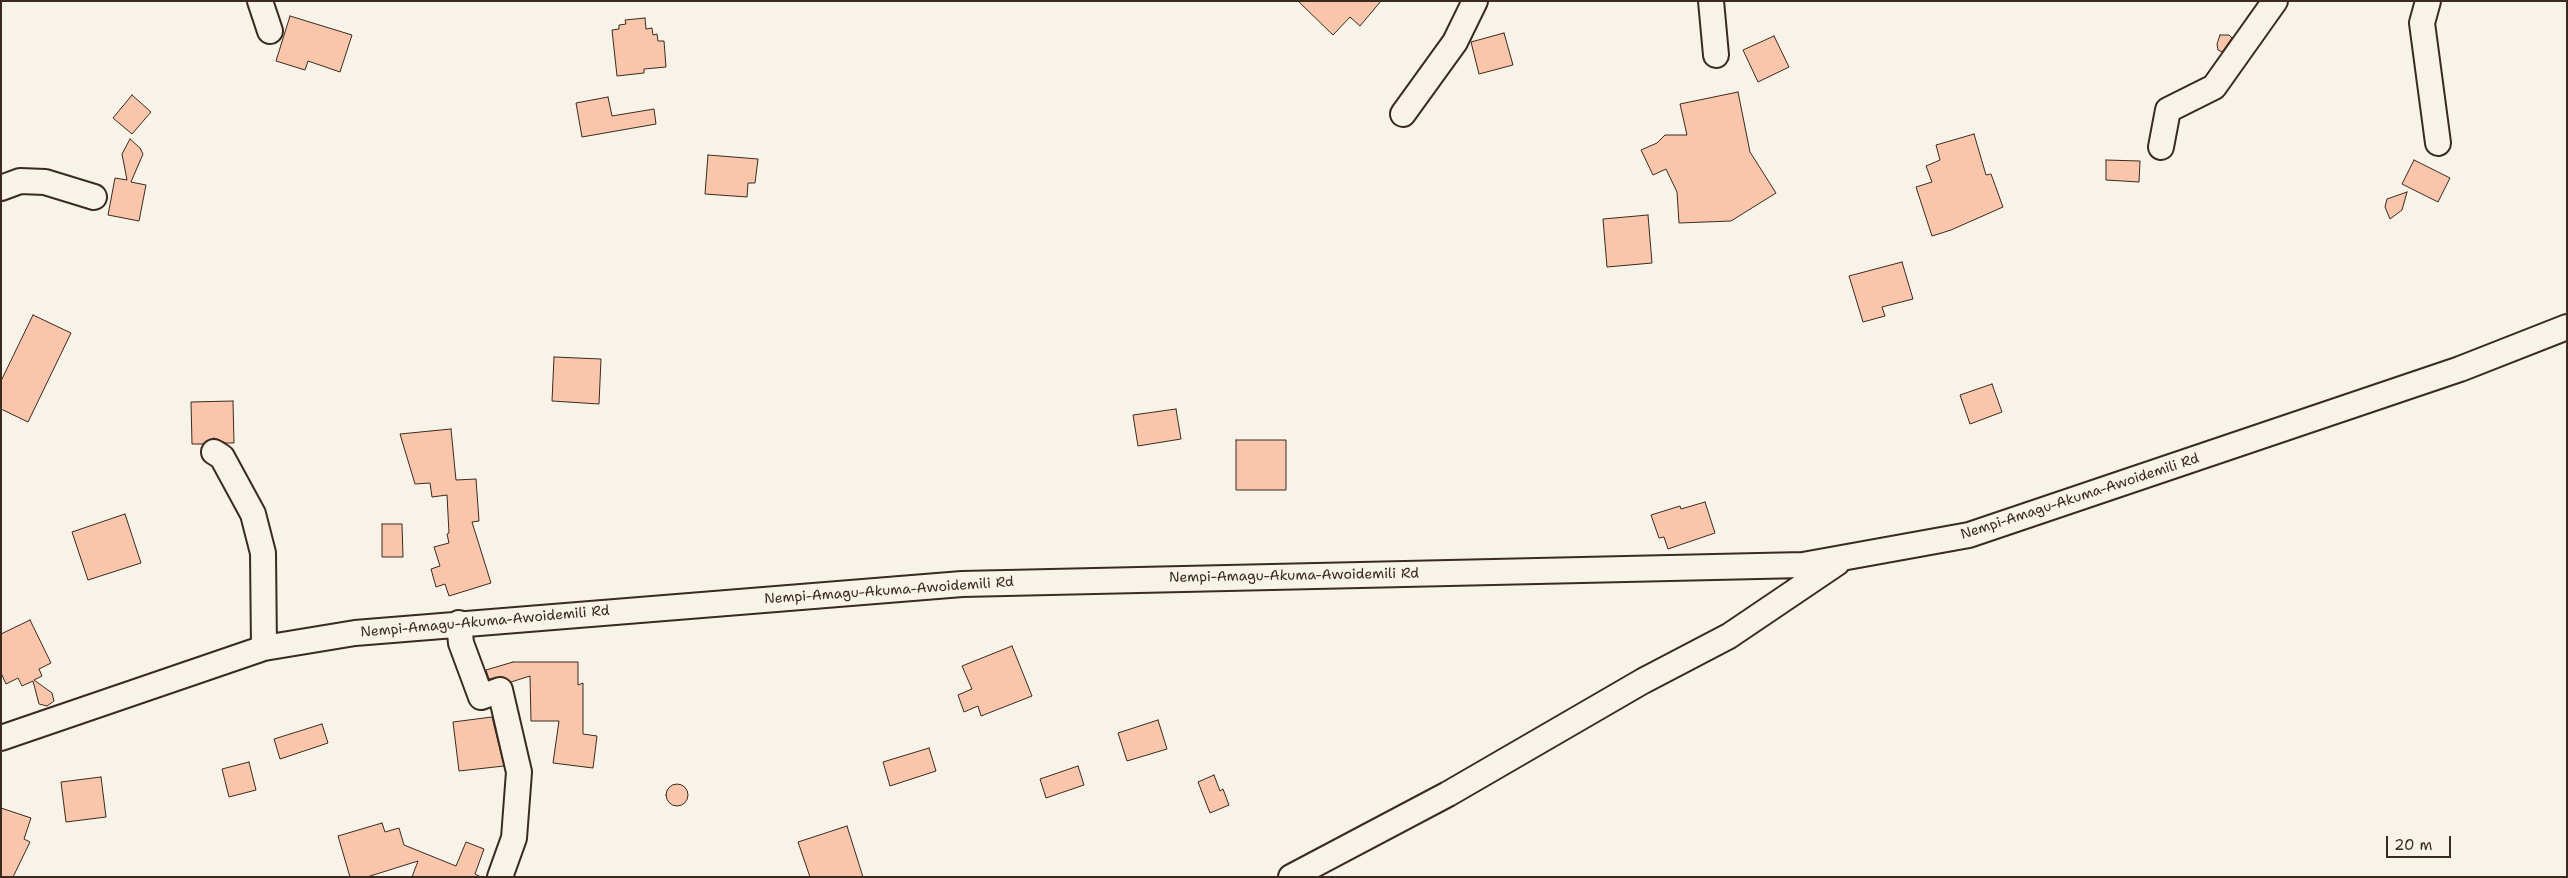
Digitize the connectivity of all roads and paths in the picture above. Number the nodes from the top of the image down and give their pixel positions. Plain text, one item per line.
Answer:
1 (260, 1) edge
2 (1476, 1) edge
3 (1711, 1) edge
4 (2275, 1) edge
5 (2428, 1) edge
6 (270, 31) dead end
7 (1716, 55) dead end
8 (1403, 114) dead end
9 (2438, 143) dead end
10 (2160, 147) dead end
11 (1, 188) edge
12 (94, 197) dead end
13 (2567, 327) edge
14 (214, 452) dead end
15 (1845, 557) junction
16 (459, 623) junction
17 (264, 648) junction
18 (1, 738) edge
19 (500, 877) edge
20 (1291, 877) edge

1 - 6 street
2 - 8 street
3 - 7 street
4 - 10 street
5 - 9 street
11 - 12 street
13 - 15 street, Nempi-Amagu-Akuma-Awoidemili Rd
14 - 17 street
15 - 16 street, Nempi-Amagu-Akuma-Awoidemili Rd
15 - 20 street
16 - 17 street, Nempi-Amagu-Akuma-Awoidemili Rd
16 - 19 street
17 - 18 street, Nempi-Amagu-Akuma-Awoidemili Rd

